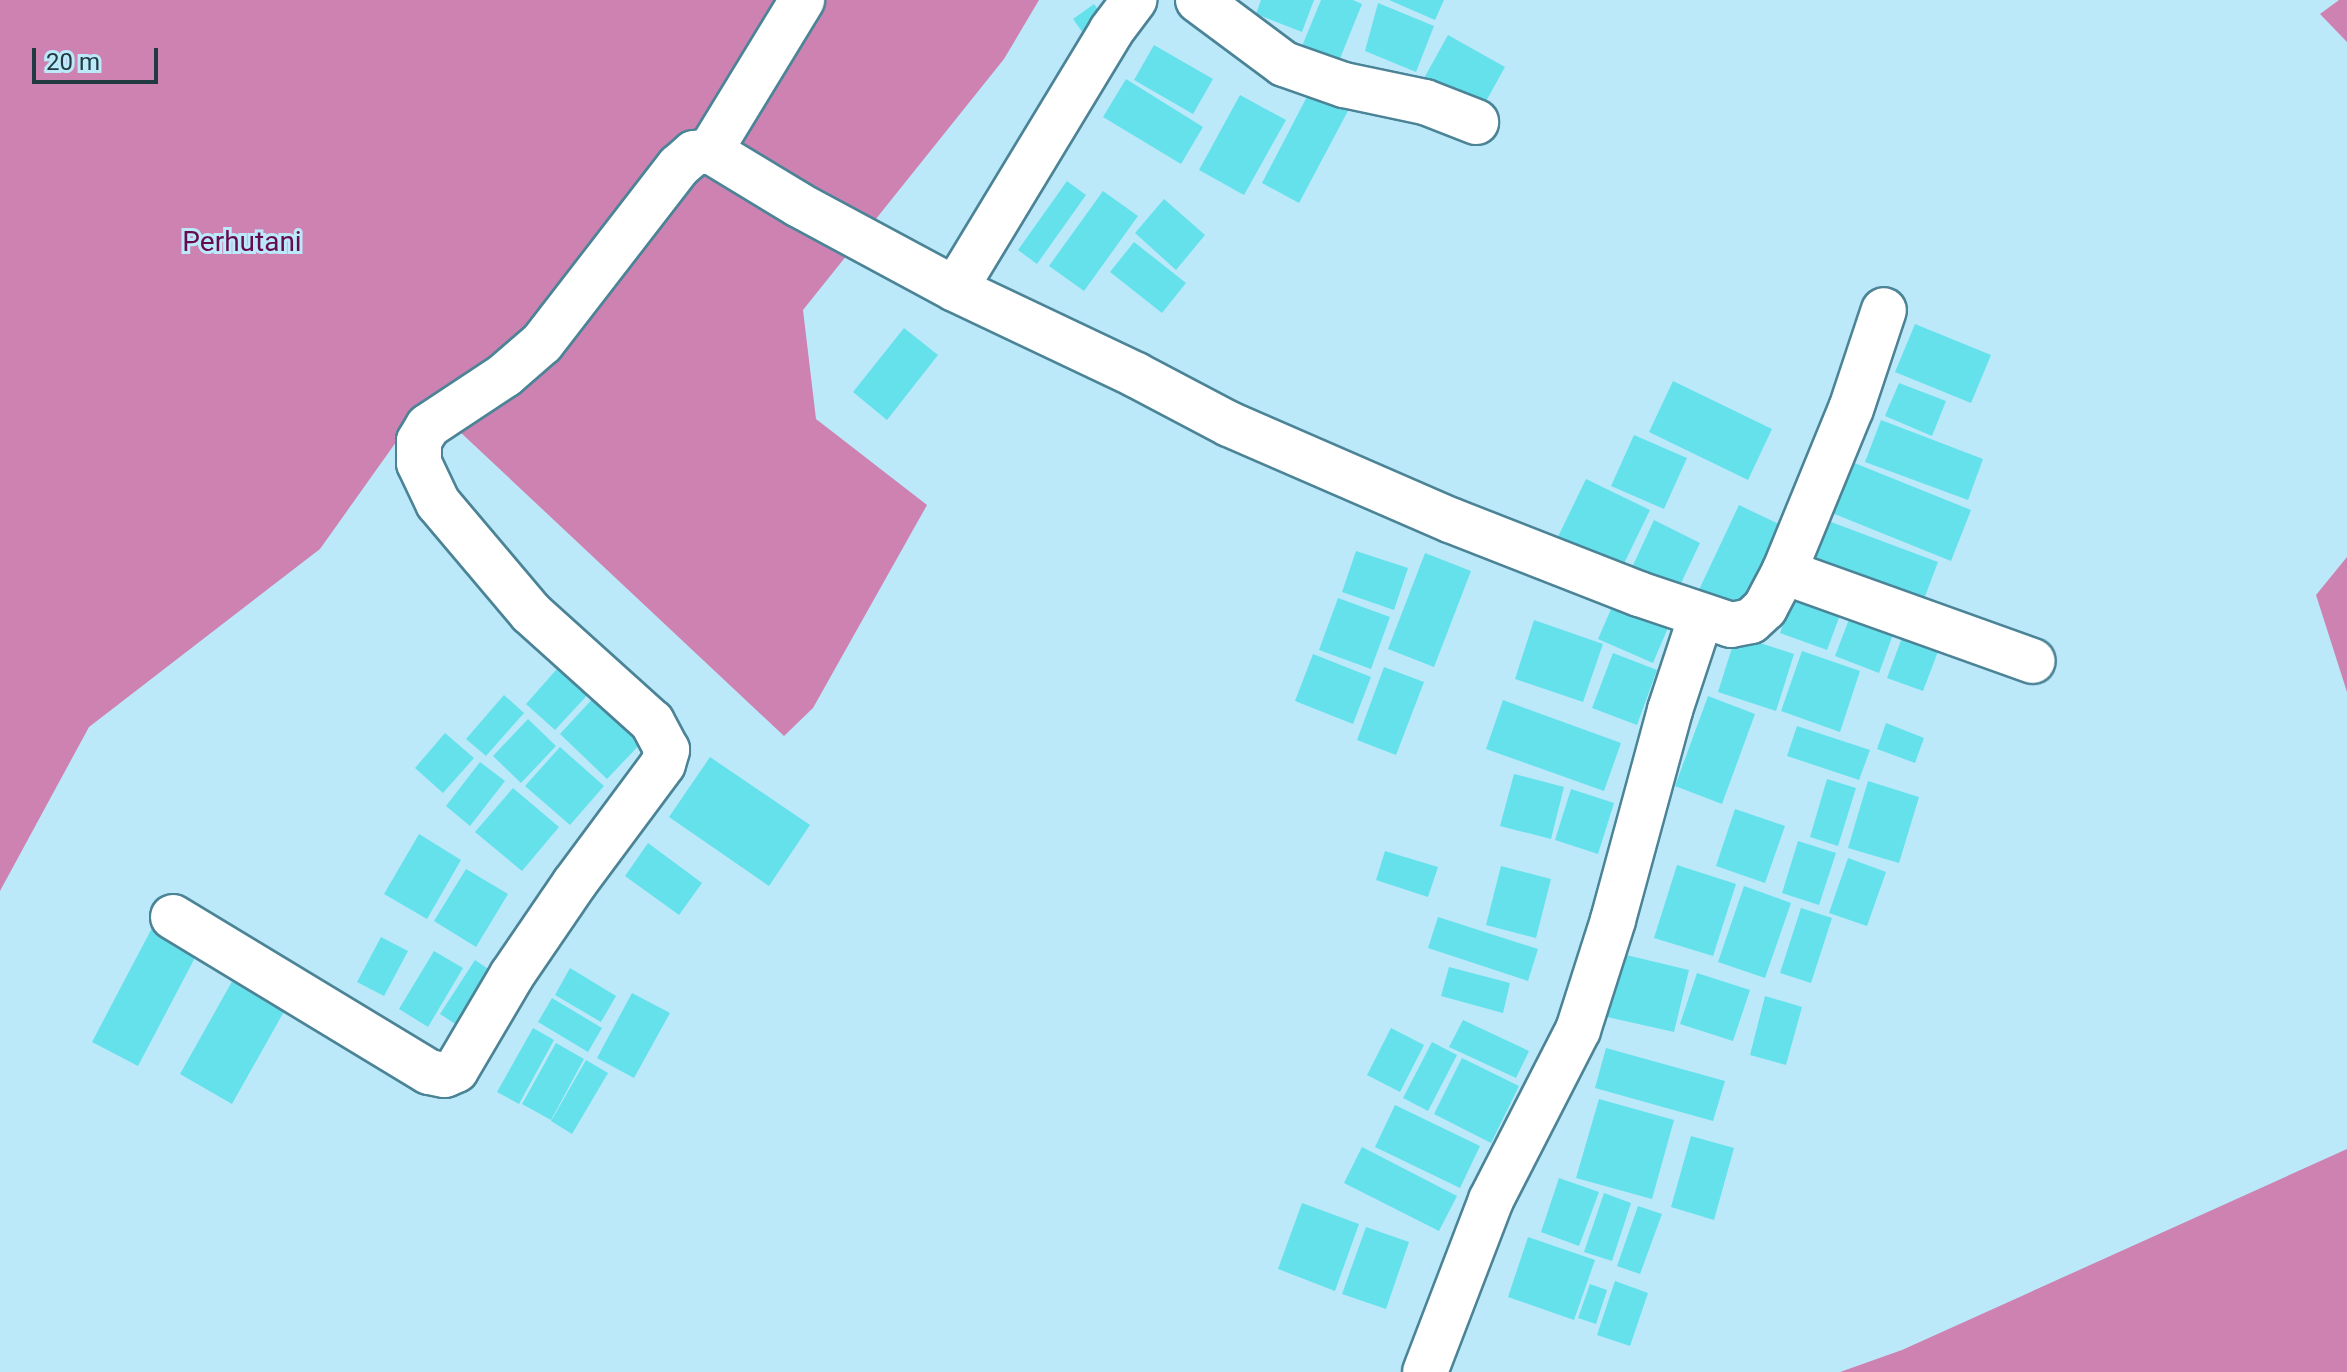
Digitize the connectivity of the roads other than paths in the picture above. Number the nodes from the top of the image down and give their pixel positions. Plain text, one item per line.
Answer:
1 (802, 0) edge
2 (1134, 0) edge
3 (1198, 0) edge
4 (1476, 122) dead end
5 (710, 151) junction
6 (955, 289) junction
7 (1884, 310) dead end
8 (1784, 572) junction
9 (1701, 616) junction
10 (2033, 661) dead end
11 (173, 917) dead end
12 (1425, 1372) edge

1 - 5 street
2 - 6 street
3 - 4 street
5 - 6 street
5 - 11 street
6 - 9 street
7 - 8 street
8 - 9 street
8 - 10 street
9 - 12 street

